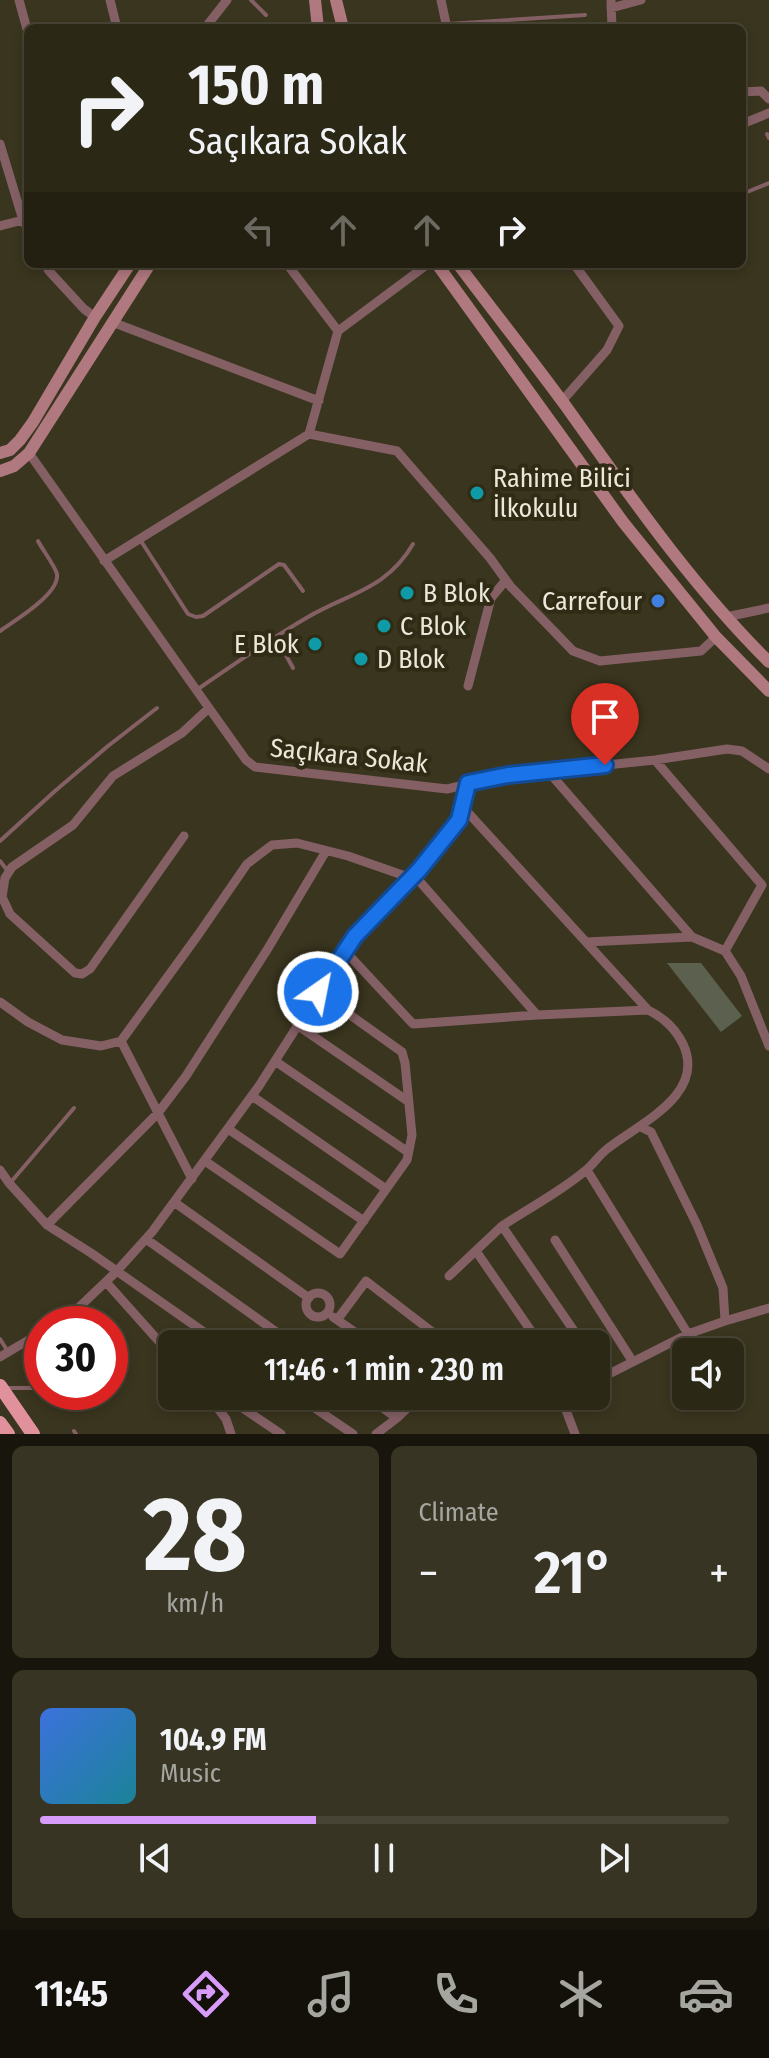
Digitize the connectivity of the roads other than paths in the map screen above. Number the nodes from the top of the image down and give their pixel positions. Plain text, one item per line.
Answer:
1 (19, 0) edge
2 (110, 0) edge
3 (227, 0) edge
4 (251, 0) edge
5 (315, 0) edge
6 (336, 0) edge
7 (441, 0) edge
8 (641, 0) edge
9 (611, 4) edge
10 (266, 15) dead end
11 (585, 15) dead end
12 (26, 24) edge
13 (116, 24) edge
14 (208, 24) edge
15 (317, 24) edge
16 (342, 24) edge
17 (446, 24) edge
18 (471, 24) edge
19 (612, 24) edge
20 (746, 92) edge
21 (769, 99) edge
22 (769, 113) edge
23 (746, 122) edge
24 (0, 144) edge
25 (769, 183) edge
26 (746, 192) edge
27 (24, 216) edge
28 (24, 222) edge
29 (0, 226) edge
30 (47, 268) edge
31 (127, 268) edge
32 (147, 268) edge
33 (290, 268) edge
34 (423, 268) edge
35 (440, 268) edge
36 (461, 268) edge
37 (577, 268) edge
38 (95, 317) junction
39 (112, 322) junction
40 (338, 331) junction
41 (319, 401) junction
42 (562, 401) junction
43 (309, 434) junction
44 (0, 453) edge
45 (29, 453) junction
46 (0, 471) edge
47 (618, 481) junction
48 (603, 493) junction
49 (640, 509) junction
50 (623, 522) junction
51 (140, 539) junction
52 (38, 541) dead end
53 (413, 544) dead end
54 (104, 561) junction
55 (506, 580) junction
56 (303, 591) dead end
57 (769, 608) edge
58 (726, 617) junction
59 (0, 631) edge
60 (276, 637) junction
61 (716, 637) junction
62 (769, 662) edge
63 (293, 668) dead end
64 (468, 686) dead end
65 (196, 690) junction
66 (769, 691) edge
67 (157, 708) dead end
68 (209, 708) junction
69 (655, 760) junction
70 (769, 769) edge
71 (547, 770) junction
72 (468, 783) junction
73 (462, 806) junction
74 (184, 836) dead end
75 (0, 841) edge
76 (326, 851) junction
77 (0, 861) edge
78 (8, 872) junction
79 (412, 877) junction
80 (765, 886) edge
81 (692, 937) junction
82 (586, 942) junction
83 (345, 951) junction
84 (725, 951) junction
85 (318, 992) junction
86 (0, 1002) edge
87 (648, 1010) junction
88 (537, 1015) junction
89 (297, 1025) junction
90 (121, 1041) junction
91 (769, 1046) edge
92 (275, 1061) junction
93 (252, 1096) junction
94 (409, 1102) junction
95 (74, 1108) dead end
96 (158, 1113) junction
97 (641, 1127) junction
98 (228, 1129) junction
99 (408, 1152) junction
100 (205, 1161) junction
101 (0, 1170) edge
102 (587, 1170) junction
103 (192, 1179) junction
104 (9, 1183) junction
105 (386, 1189) junction
106 (174, 1202) junction
107 (364, 1221) junction
108 (47, 1225) junction
109 (502, 1226) junction
110 (146, 1239) junction
111 (555, 1240) dead end
112 (476, 1251) junction
113 (116, 1272) junction
114 (449, 1276) dead end
115 (106, 1282) junction
116 (309, 1298) junction
117 (80, 1306) edge
118 (769, 1308) edge
119 (327, 1313) junction
120 (337, 1320) junction
121 (725, 1321) junction
122 (201, 1330) edge
123 (273, 1330) edge
124 (352, 1330) edge
125 (430, 1330) edge
126 (530, 1330) edge
127 (573, 1330) edge
128 (688, 1334) junction
129 (0, 1339) edge
130 (158, 1340) edge
131 (24, 1343) edge
132 (4, 1355) edge
133 (633, 1362) junction
134 (610, 1374) edge
135 (1, 1387) edge
136 (24, 1388) edge
137 (219, 1410) edge
138 (245, 1410) edge
139 (318, 1410) edge
140 (386, 1410) edge
141 (405, 1410) edge
142 (566, 1410) edge
143 (397, 1418) junction
144 (0, 1423) edge
145 (8, 1434) edge
146 (33, 1434) edge
147 (231, 1434) edge
148 (280, 1434) edge
149 (353, 1434) edge
150 (376, 1434) edge
151 (575, 1434) edge

1 - 12 street
2 - 13 street
3 - 14 street
4 - 10 lane
5 - 15 main road
6 - 16 main road
7 - 17 street
8 - 9 street
9 - 19 street
11 - 18 lane
20 - 21 street
22 - 23 street
24 - 27 street
25 - 26 lane
28 - 29 street
30 - 38 street
31 - 38 main road
32 - 39 main road
33 - 40 street
34 - 40 street
35 - 48 main road
36 - 42 main road
37 - 42 street
38 - 44 main road
39 - 41 street
39 - 45 main road
40 - 41 street
41 - 43 street
42 - 47 main road
43 - 51 street
43 - 55 street
45 - 46 main road
45 - 54 street, Saçıkara Sokak
47 - 48 street
47 - 49 main road
48 - 50 main road
49 - 50 street
49 - 58 main road
50 - 61 main road
51 - 54 street
51 - 56 lane
52 - 59 lane
53 - 60 lane
54 - 65 street, Saçıkara Sokak
55 - 61 street
55 - 64 street
57 - 58 street
58 - 62 main road
60 - 63 lane
60 - 65 lane
61 - 66 main road
65 - 68 street, Saçıkara Sokak
67 - 75 lane
68 - 72 street, Saçıkara Sokak
68 - 78 street
69 - 70 street, Saçıkara Sokak
69 - 71 street, Saçıkara Sokak
69 - 80 street
71 - 72 street, Saçıkara Sokak
71 - 81 street
72 - 73 street
73 - 79 street
73 - 82 street
74 - 78 street
76 - 79 street
76 - 90 street
76 - 96 street
77 - 78 lane
79 - 83 street
79 - 88 street
80 - 84 street
81 - 82 street
81 - 84 street
82 - 87 street
83 - 85 street
83 - 88 street
84 - 91 street
85 - 89 street
85 - 94 street
86 - 90 street
87 - 88 street
87 - 97 street
89 - 92 street
89 - 94 street
90 - 96 street
92 - 93 street
92 - 99 street
93 - 98 street
93 - 105 street
94 - 99 street
95 - 104 lane
96 - 103 street
96 - 108 street
97 - 102 street
97 - 121 street
98 - 100 street
98 - 107 street
99 - 105 street
100 - 103 street
100 - 107 street
101 - 104 street
102 - 109 street
102 - 128 street
103 - 106 street
104 - 108 street
105 - 107 street
106 - 110 street
106 - 116 street
108 - 113 street
109 - 112 street
109 - 127 street
110 - 113 street
110 - 123 street
111 - 133 street
112 - 114 street
112 - 126 street
113 - 115 street
113 - 122 street
115 - 117 street
115 - 130 street
116 - 119 street
116 - 119 street
118 - 121 street
119 - 120 street
120 - 124 street
120 - 125 street
121 - 128 street
128 - 133 street
129 - 132 lane
131 - 132 street
133 - 134 street
135 - 136 lane
135 - 146 highway
137 - 147 street
138 - 148 street
139 - 149 street
140 - 143 street
141 - 143 street
142 - 151 street
143 - 150 street
144 - 145 highway

